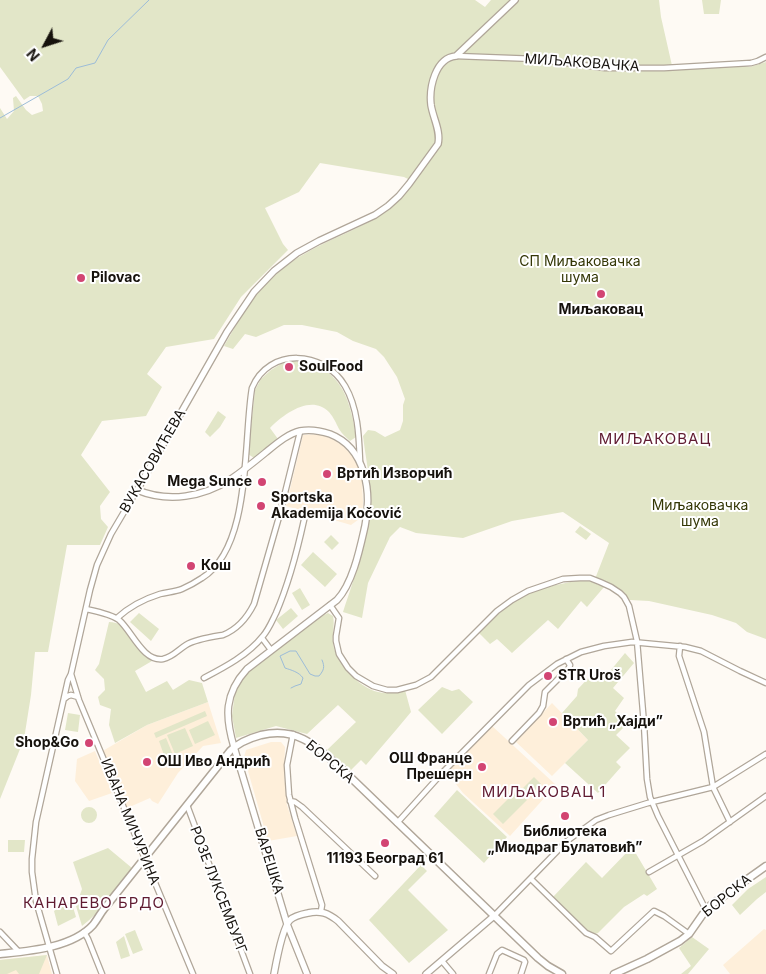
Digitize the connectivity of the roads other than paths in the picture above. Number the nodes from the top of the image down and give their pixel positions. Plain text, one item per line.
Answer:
1 (515, 0) edge
2 (456, 56) junction
3 (766, 56) edge
4 (300, 432) junction
5 (360, 461) junction
6 (244, 469) junction
7 (137, 490) junction
8 (304, 520) dead end
9 (330, 605) junction
10 (86, 609) junction
11 (117, 618) junction
12 (262, 638) junction
13 (637, 641) junction
14 (680, 646) junction
15 (271, 650) junction
16 (566, 659) junction
17 (71, 674) junction
18 (204, 678) dead end
19 (766, 683) edge
20 (78, 697) junction
21 (63, 700) junction
22 (293, 734) junction
23 (512, 741) dead end
24 (234, 747) junction
25 (766, 754) edge
26 (713, 787) junction
27 (766, 796) edge
28 (290, 801) junction
29 (652, 802) junction
30 (187, 805) junction
31 (730, 822) junction
32 (397, 823) junction
33 (678, 855) junction
34 (145, 858) junction
35 (766, 866) edge
36 (649, 872) dead end
37 (375, 876) dead end
38 (531, 879) junction
39 (706, 910) junction
40 (321, 911) junction
41 (494, 916) junction
42 (287, 924) junction
43 (0, 932) edge
44 (84, 932) junction
45 (689, 934) junction
46 (294, 942) junction
47 (281, 944) junction
48 (49, 947) junction
49 (19, 952) junction
50 (0, 954) edge
51 (442, 961) junction
52 (548, 966) junction
53 (57, 974) edge
54 (102, 974) edge
55 (193, 974) edge
56 (250, 974) edge
57 (274, 974) edge
58 (307, 974) edge
59 (393, 974) edge
60 (426, 974) edge
61 (453, 974) edge
62 (489, 974) edge
63 (521, 974) edge
64 (553, 974) edge
65 (562, 974) edge
66 (614, 974) edge

1 - 2 street, ВУКАСОВИЋЕВА
2 - 3 street, МИЉАКОВАЧКА
2 - 7 street, ВУКАСОВИЋЕВА
4 - 5 street
4 - 6 street
4 - 11 street
5 - 6 street
5 - 9 street, ВАРЕШКА
6 - 7 street
6 - 11 street
7 - 10 street, ВУКАСОВИЋЕВА
8 - 12 street
9 - 13 street
9 - 15 street, ВАРЕШКА
10 - 11 street
10 - 17 street, ВУКАСОВИЋЕВА
12 - 15 street
12 - 18 street
13 - 14 street
13 - 16 street
13 - 29 street
14 - 19 street
14 - 26 street
15 - 24 street, ВАРЕШКА
16 - 23 street
16 - 32 street
17 - 20 street, ИВАНА МИЧУРИНА
17 - 21 street, ВУКАСОВИЋЕВА
20 - 21 street
20 - 34 street, ИВАНА МИЧУРИНА
21 - 48 street, ВУКАСОВИЋЕВА
22 - 24 main road, БОРСКА
22 - 28 street
22 - 32 main road, БОРСКА
24 - 30 main road, БОРСКА
24 - 42 street, ВАРЕШКА
25 - 26 street
26 - 29 street
26 - 31 street
27 - 31 street
28 - 37 street
28 - 40 street
29 - 33 street
29 - 38 street
30 - 34 main road, БОРСКА
30 - 56 street, РОЗЕ ЛУКСЕМБУРГ
31 - 33 street
32 - 41 main road, БОРСКА
33 - 36 street
33 - 39 street
34 - 44 main road, БОРСКА
34 - 55 street, ИВАНА МИЧУРИНА
35 - 39 main road, БОРСКА
38 - 41 street
38 - 45 street
39 - 45 main road, БОРСКА
40 - 42 street
40 - 59 street
41 - 51 street
41 - 52 main road, БОРСКА
42 - 46 street, ВАРЕШКА
42 - 47 street
43 - 49 street
44 - 48 main road, БОРСКА
44 - 54 street
45 - 66 main road, БОРСКА
46 - 47 street
46 - 58 street, ВАРЕШКА
47 - 57 street
48 - 49 main road, БОРСКА
48 - 53 street, ВУКАСОВИЋЕВА
49 - 50 main road, БОРСКА
51 - 60 street
51 - 61 street
52 - 64 street
52 - 65 main road, БОРСКА
62 - 63 street

